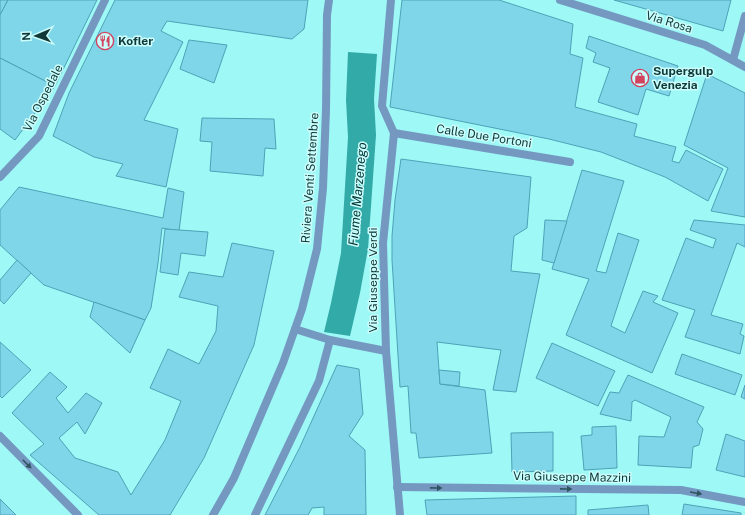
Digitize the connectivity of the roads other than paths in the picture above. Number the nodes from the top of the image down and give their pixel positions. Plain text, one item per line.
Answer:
1 (105, 0) edge
2 (329, 0) edge
3 (392, 0) edge
4 (560, 0) edge
5 (745, 16) edge
6 (733, 60) junction
7 (745, 67) edge
8 (394, 133) junction
9 (570, 162) dead end
10 (0, 177) edge
11 (295, 329) junction
12 (330, 340) junction
13 (386, 351) junction
14 (0, 436) edge
15 (397, 487) junction
16 (745, 502) edge
17 (78, 515) edge
18 (213, 515) edge
19 (255, 515) edge
20 (400, 515) edge

1 - 10 street, Via Ospedale
2 - 11 street, Riviera Venti Settembre
3 - 8 street, Via Giuseppe Verdi
4 - 6 street, Via Rosa
5 - 6 street
6 - 7 street, Via Rosa
8 - 9 street, Calle Due Portoni
8 - 13 street, Via Giuseppe Verdi
11 - 12 street
11 - 18 street, Riviera Venti Settembre
12 - 13 street
12 - 19 street
13 - 15 street, Via Giuseppe Verdi
14 -> 17 street
15 -> 16 street, Via Giuseppe Mazzini
15 - 20 street, Via Giuseppe Verdi

